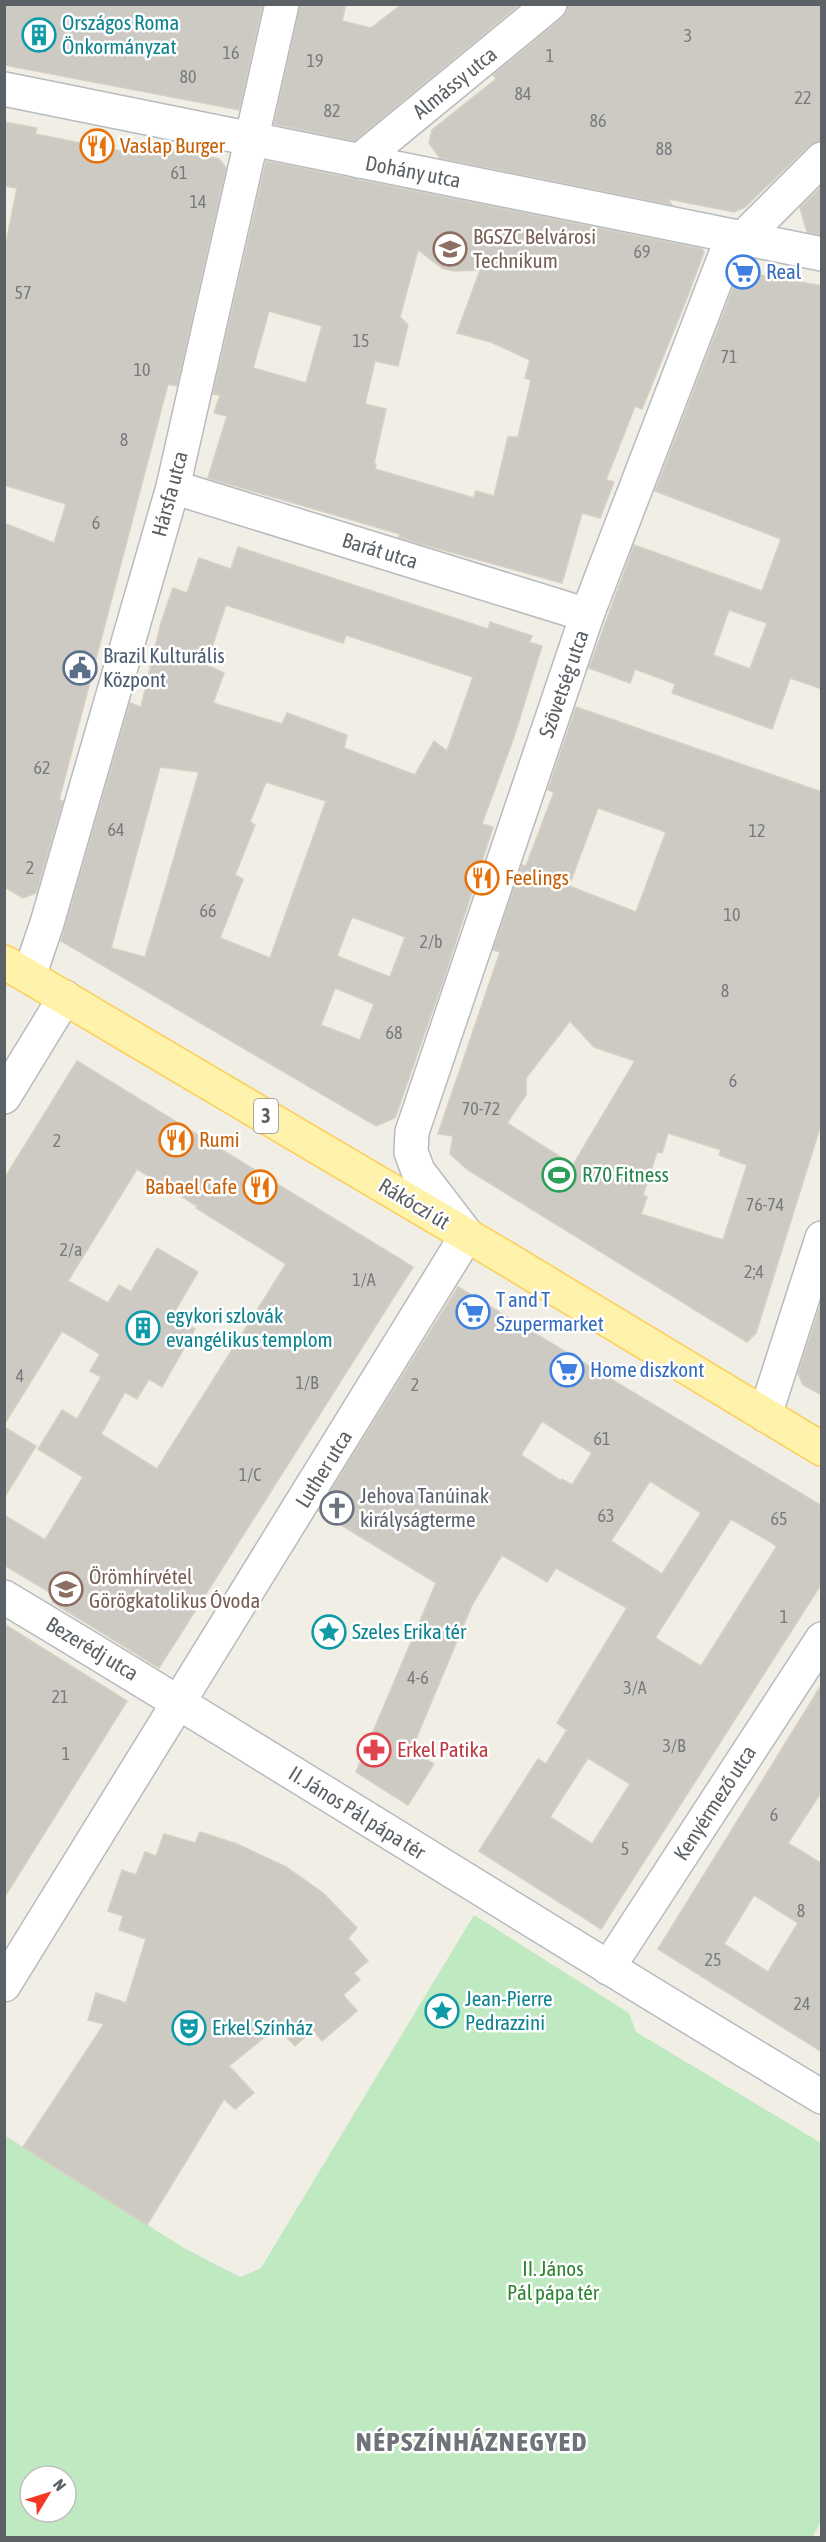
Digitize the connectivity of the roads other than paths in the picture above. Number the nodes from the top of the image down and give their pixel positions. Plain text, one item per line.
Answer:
1 (282, 4) edge
2 (550, 4) edge
3 (4, 89) edge
4 (253, 138) junction
5 (822, 159) edge
6 (359, 161) junction
7 (741, 237) junction
8 (822, 254) edge
9 (173, 487) junction
10 (587, 615) junction
11 (17, 969) edge
12 (65, 998) junction
13 (4, 1098) edge
14 (467, 1235) junction
15 (822, 1238) edge
16 (765, 1415) junction
17 (822, 1449) edge
18 (4, 1597) edge
19 (822, 1639) edge
20 (178, 1701) junction
21 (608, 1968) junction
22 (4, 1985) edge
23 (822, 2097) edge

1 - 4 street, Hársfa utca
2 - 6 street, Almássy utca
3 - 4 street, Dohány utca
4 - 6 street, Dohány utca
4 - 9 street, Hársfa utca
5 - 7 street, Szövetség utca
6 - 7 street, Dohány utca
7 - 8 street, Dohány utca
7 - 10 street, Szövetség utca
9 - 10 street, Barát utca
9 - 11 street, Hársfa utca
10 - 14 street, Szövetség utca
11 - 12 main road, Rákóczi út / 3
12 - 13 street
12 - 14 main road, Rákóczi út / 3
14 - 16 main road, Rákóczi út / 3
14 - 20 street, Luther utca
15 - 16 street
16 - 17 main road, Rákóczi út / 3
18 - 20 street, Bezerédj utca
19 - 21 street, Kenyérmező utca
20 - 21 street, II. János Pál pápa tér
20 - 22 street
21 - 23 street, II. János Pál pápa tér

